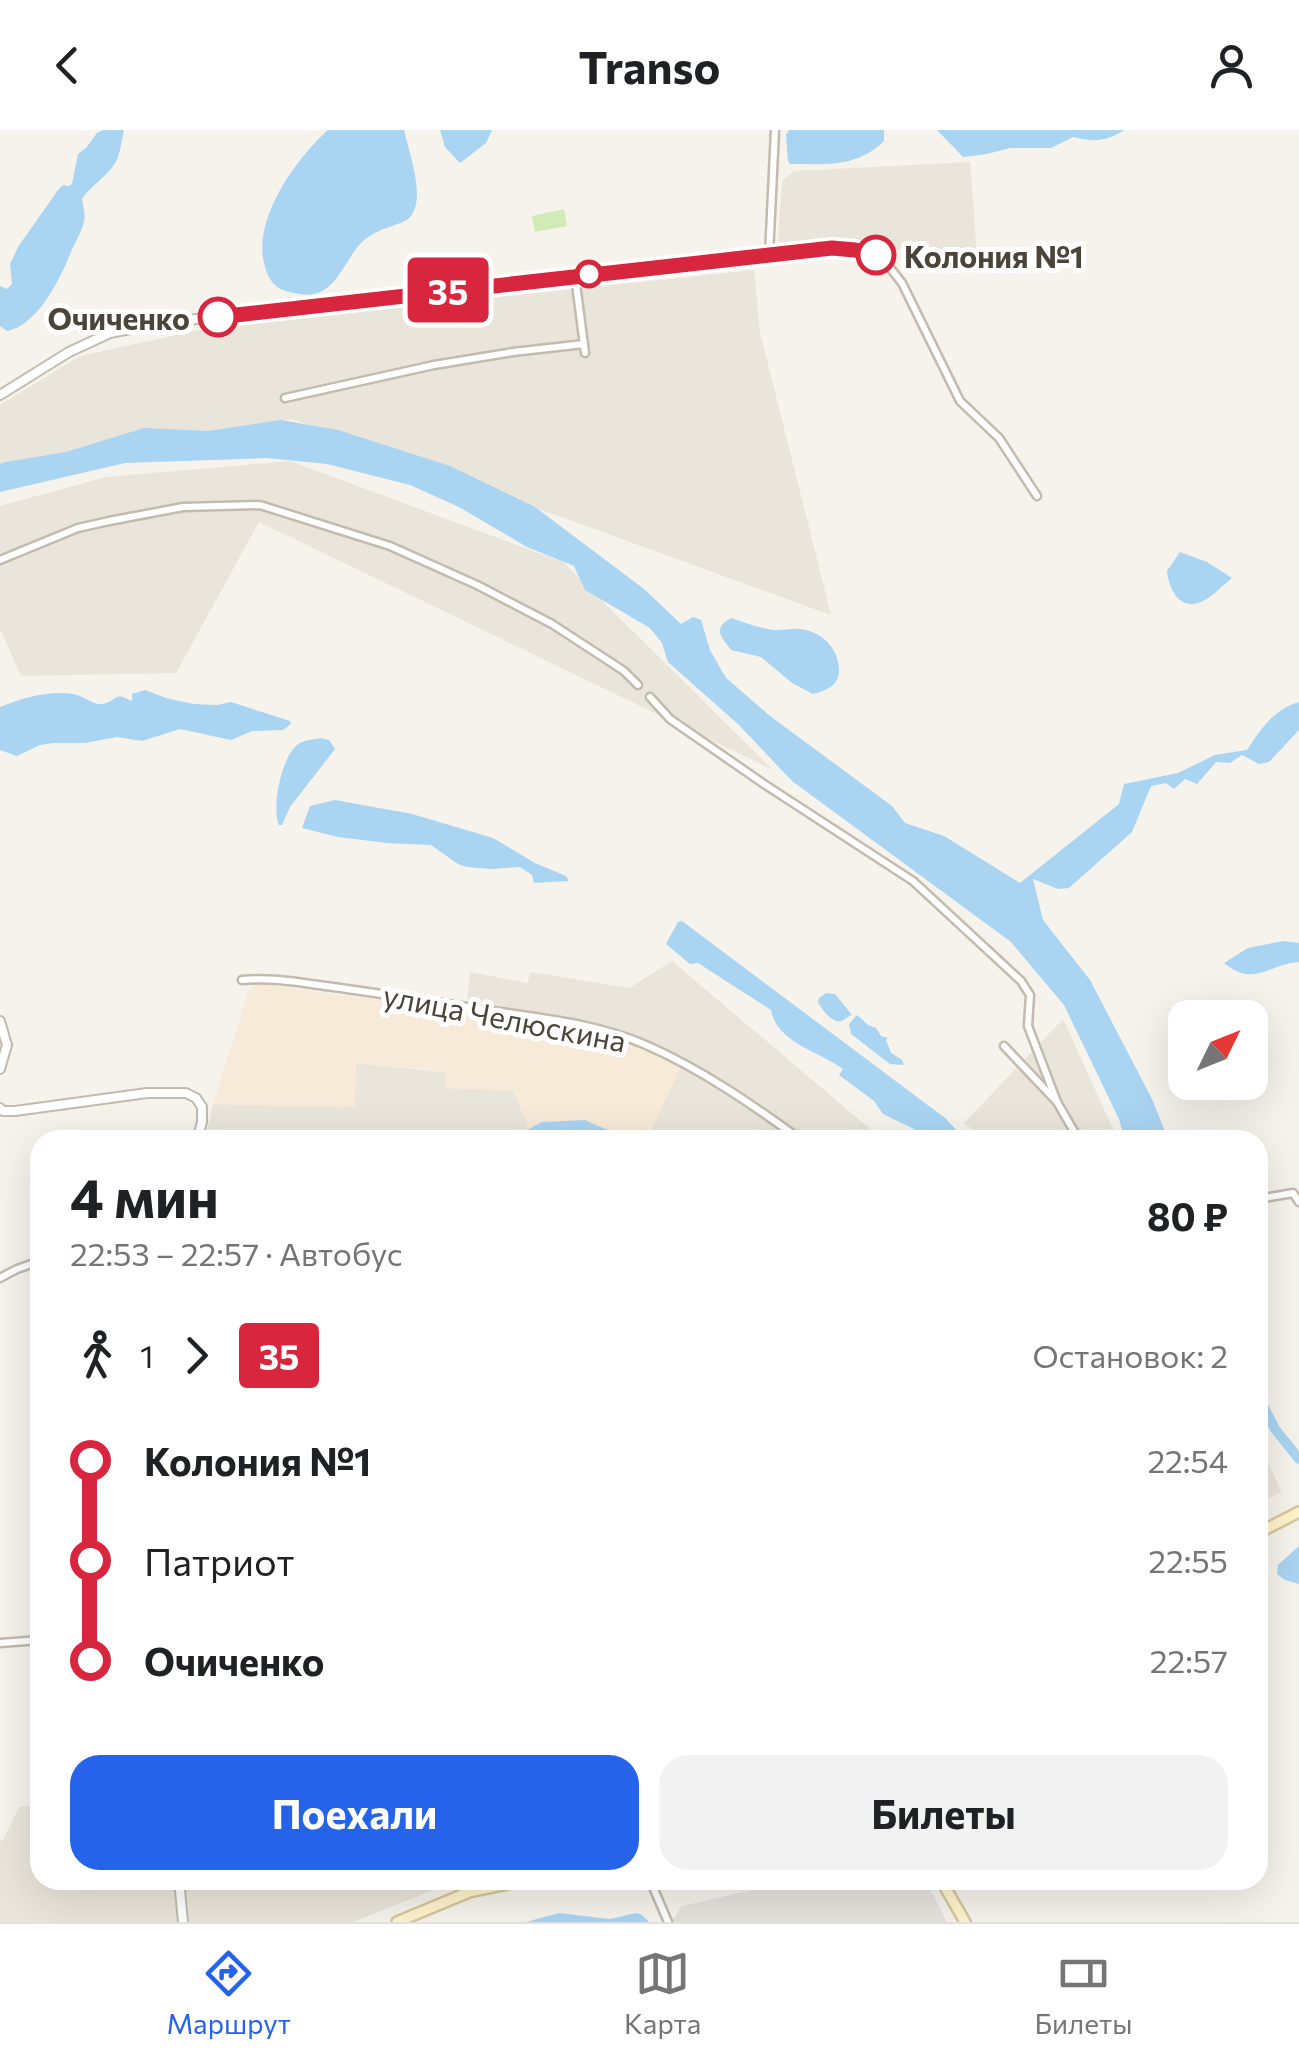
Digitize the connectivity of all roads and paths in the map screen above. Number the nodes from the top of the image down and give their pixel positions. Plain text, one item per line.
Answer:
1 (775, 130) edge
2 (769, 256) junction
3 (579, 275) junction
4 (0, 395) edge
5 (284, 398) dead end
6 (1037, 496) dead end
7 (0, 560) edge
8 (638, 685) dead end
9 (650, 697) dead end
10 (242, 980) dead end
11 (0, 1021) edge
12 (1004, 1046) dead end
13 (0, 1069) edge
14 (1056, 1102) junction
15 (0, 1108) edge
16 (200, 1130) edge
17 (788, 1130) edge
18 (1072, 1130) edge
19 (1268, 1197) edge
20 (1299, 1202) edge
21 (30, 1265) edge
22 (0, 1278) edge
23 (1299, 1512) edge
24 (1268, 1525) edge
25 (30, 1641) edge
26 (0, 1643) edge
27 (180, 1890) edge
28 (479, 1890) edge
29 (654, 1890) edge
30 (947, 1890) edge
31 (183, 1922) edge
32 (397, 1922) edge
33 (668, 1922) edge
34 (965, 1922) edge

1 - 2 street
2 - 3 street
2 - 6 street
3 - 4 street
3 - 5 street
7 - 8 street
9 - 14 street
10 - 17 street, улица Челюскина
11 - 13 street
12 - 14 street
14 - 18 street
15 - 16 street
19 - 20 street
21 - 22 street
23 - 24 main road
25 - 26 street
27 - 31 street
28 - 32 main road
29 - 33 street
30 - 34 main road

